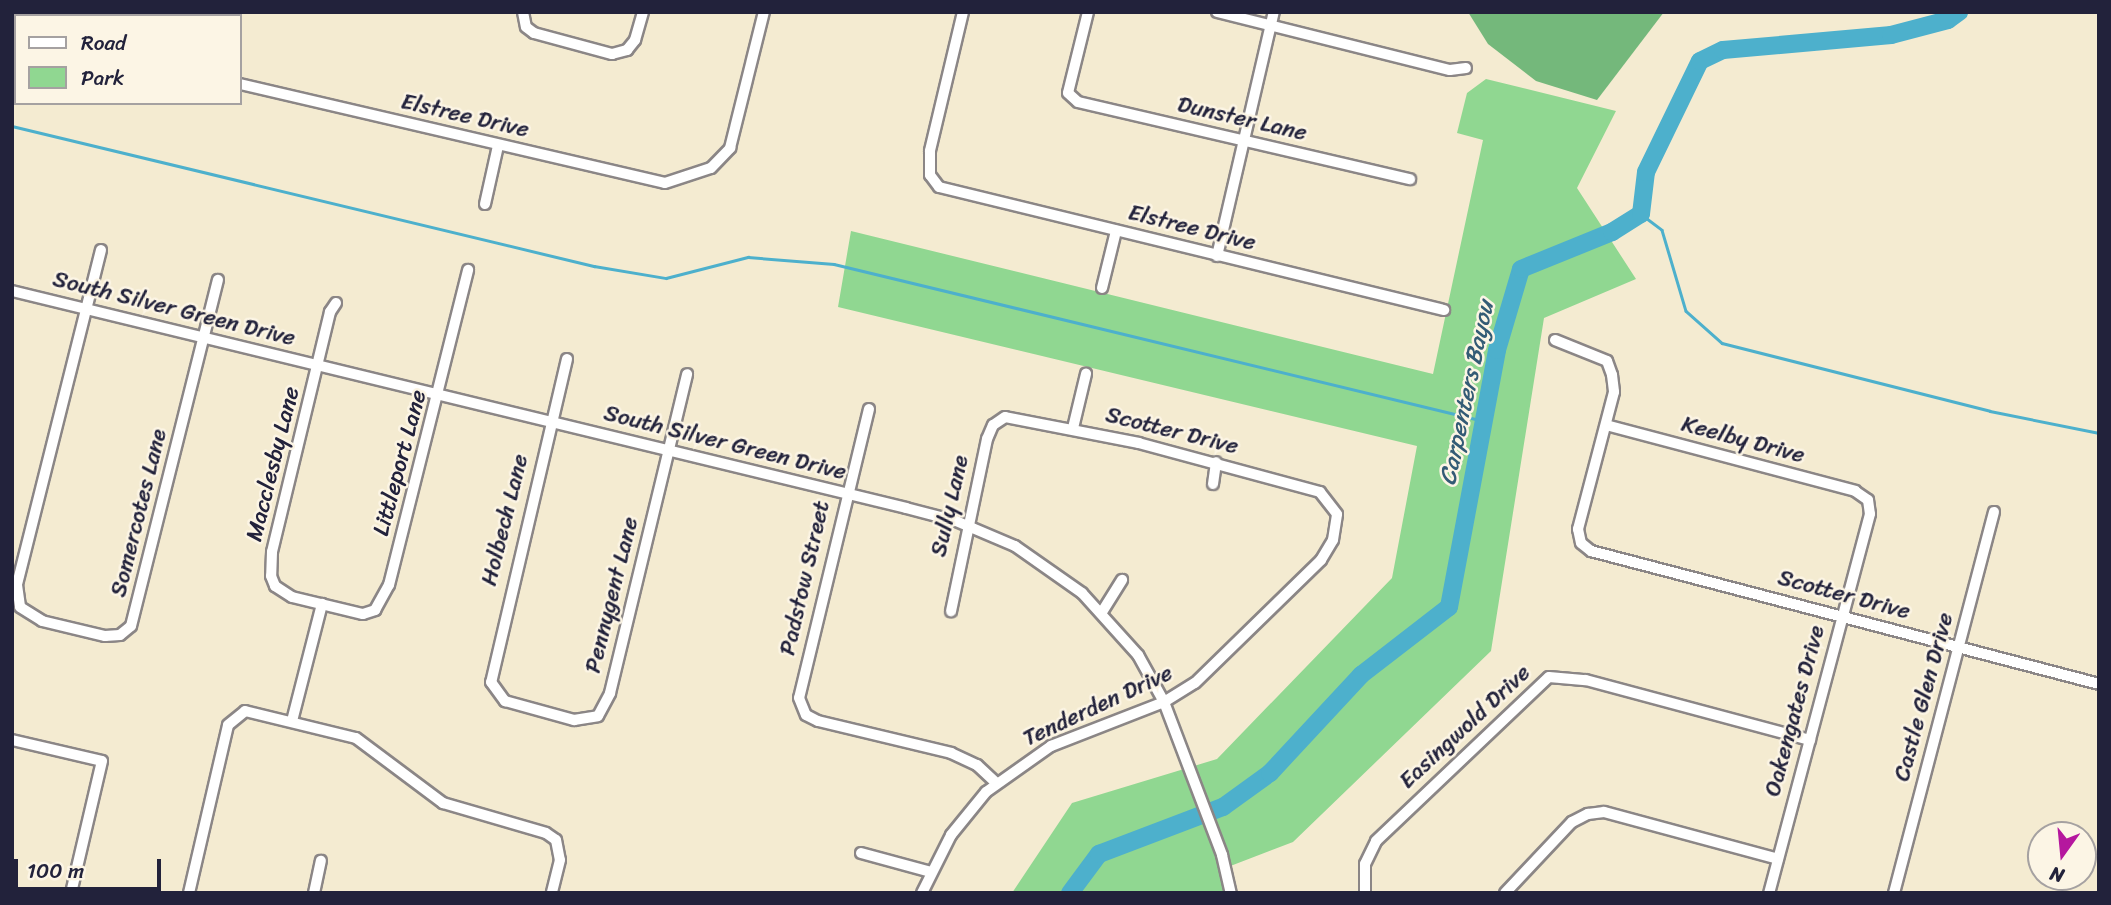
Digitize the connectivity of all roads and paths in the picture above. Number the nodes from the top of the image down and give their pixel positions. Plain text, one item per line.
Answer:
1 (523, 12) edge
2 (643, 12) edge
3 (764, 12) edge
4 (963, 12) edge
5 (1088, 12) edge
6 (1217, 12) edge
7 (1274, 12) edge
8 (1271, 26) junction
9 (1466, 68) dead end
10 (242, 84) edge
11 (1242, 140) junction
12 (498, 146) junction
13 (1410, 179) dead end
14 (485, 204) dead end
15 (1116, 231) junction
16 (101, 250) dead end
17 (1217, 256) junction
18 (468, 270) dead end
19 (218, 280) dead end
20 (1102, 288) dead end
21 (12, 291) edge
22 (336, 303) dead end
23 (84, 308) junction
24 (1444, 310) dead end
25 (203, 337) junction
26 (1555, 340) dead end
27 (567, 359) dead end
28 (317, 365) junction
29 (687, 374) dead end
30 (1086, 374) dead end
31 (440, 396) junction
32 (869, 409) dead end
33 (1004, 417) joint
34 (550, 422) junction
35 (1606, 425) junction
36 (1073, 428) junction
37 (669, 451) junction
38 (1216, 462) junction
39 (1213, 484) dead end
40 (847, 494) junction
41 (1327, 497) joint
42 (1868, 500) joint
43 (1994, 512) dead end
44 (967, 525) junction
45 (1122, 580) dead end
46 (322, 604) junction
47 (951, 611) dead end
48 (1101, 612) junction
49 (1842, 615) junction
50 (1960, 646) junction
51 (2099, 684) edge
52 (495, 690) joint
53 (1164, 702) junction
54 (292, 721) junction
55 (12, 740) edge
56 (1810, 740) junction
57 (996, 783) junction
58 (861, 853) dead end
59 (1779, 859) junction
60 (321, 862) dead end
61 (931, 872) junction
62 (71, 893) edge
63 (189, 893) edge
64 (314, 893) edge
65 (552, 893) edge
66 (922, 893) edge
67 (1231, 893) edge
68 (1365, 893) edge
69 (1505, 893) edge
70 (1769, 893) edge
71 (1894, 893) edge

1 - 2 street
3 - 12 street, Elstree Drive
4 - 15 street, Elstree Drive
5 - 11 street, Dunster Lane
6 - 8 street
7 - 8 street
8 - 9 street
8 - 11 street
10 - 12 street, Elstree Drive
11 - 13 street, Dunster Lane
11 - 17 street
12 - 14 street
15 - 17 street, Elstree Drive
15 - 20 street
16 - 23 street
17 - 24 street, Elstree Drive
18 - 31 street, Littleport Lane
19 - 25 street, Somercotes Lane
21 - 23 street, South Silver Green Drive
22 - 28 street, Macclesby Lane
23 - 25 street, South Silver Green Drive
23 - 25 street, Somercotes Lane
25 - 28 street, South Silver Green Drive
26 - 35 street
27 - 34 street, Holbech Lane
28 - 31 street, South Silver Green Drive
28 - 46 street, Macclesby Lane
29 - 37 street, Pennygent Lane
30 - 36 street
31 - 34 street, South Silver Green Drive
31 - 46 street, Littleport Lane
32 - 40 street, Padstow Street
33 - 36 street, Scotter Drive
33 - 44 street, Sully Lane
34 - 37 street, South Silver Green Drive
34 - 52 street, Holbech Lane
35 - 42 street, Keelby Drive
35 - 49 street, Scotter Drive
36 - 38 street, Scotter Drive
37 - 40 street, South Silver Green Drive
37 - 52 street, Pennygent Lane
38 - 39 street
38 - 41 street, Scotter Drive
40 - 44 street, South Silver Green Drive
40 - 57 street, Padstow Street
41 - 53 street, Tenderden Drive
42 - 49 street, Oakengates Drive
43 - 50 street, Castle Glen Drive
44 - 47 street, Sully Lane
44 - 48 street, South Silver Green Drive
45 - 48 street
46 - 54 street
48 - 53 street, South Silver Green Drive
49 - 50 street, Scotter Drive
49 - 56 street, Oakengates Drive
50 - 51 street, Scotter Drive
50 - 71 street, Castle Glen Drive
53 - 57 street, Tenderden Drive
53 - 67 street, South Silver Green Drive
54 - 63 street
54 - 65 street
55 - 62 street
56 - 59 street, Oakengates Drive
56 - 68 street, Easingwold Drive
57 - 61 street, Tenderden Drive
58 - 61 street
59 - 69 street
59 - 70 street, Oakengates Drive
60 - 64 street
61 - 66 street, Tenderden Drive

